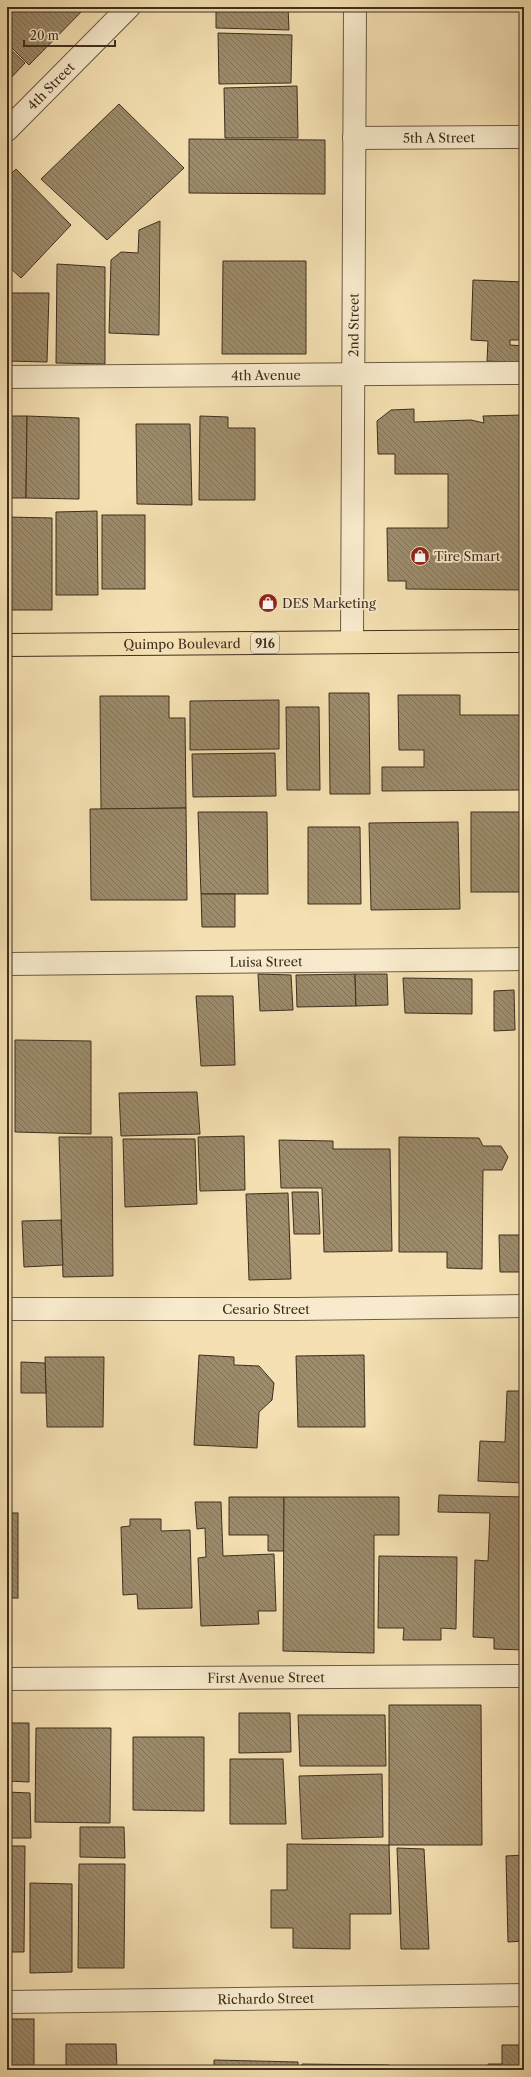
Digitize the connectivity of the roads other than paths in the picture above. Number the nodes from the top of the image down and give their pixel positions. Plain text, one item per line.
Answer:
1 (129, 7) edge
2 (356, 7) edge
3 (7, 130) edge
4 (524, 137) edge
5 (354, 138) junction
6 (524, 373) edge
7 (354, 375) junction
8 (7, 377) edge
9 (352, 642) junction
10 (524, 642) edge
11 (7, 645) edge
12 (524, 958) edge
13 (7, 964) edge
14 (524, 1306) edge
15 (7, 1309) edge
16 (524, 1676) edge
17 (7, 1679) edge
18 (524, 1995) edge
19 (7, 2002) edge

1 - 3 street, 4th Street
2 - 5 street, 2nd Street
4 - 5 street, 5th A Street
5 - 7 street, 2nd Street
6 - 7 street, 4th Avenue
7 - 8 street, 4th Avenue
7 - 9 street, 2nd Street
9 - 10 main road, Quimpo Boulevard / 916
9 - 11 main road, Quimpo Boulevard / 916
12 - 13 street, Luisa Street
14 - 15 street, Cesario Street
16 - 17 street, First Avenue Street
18 - 19 street, Richardo Street

